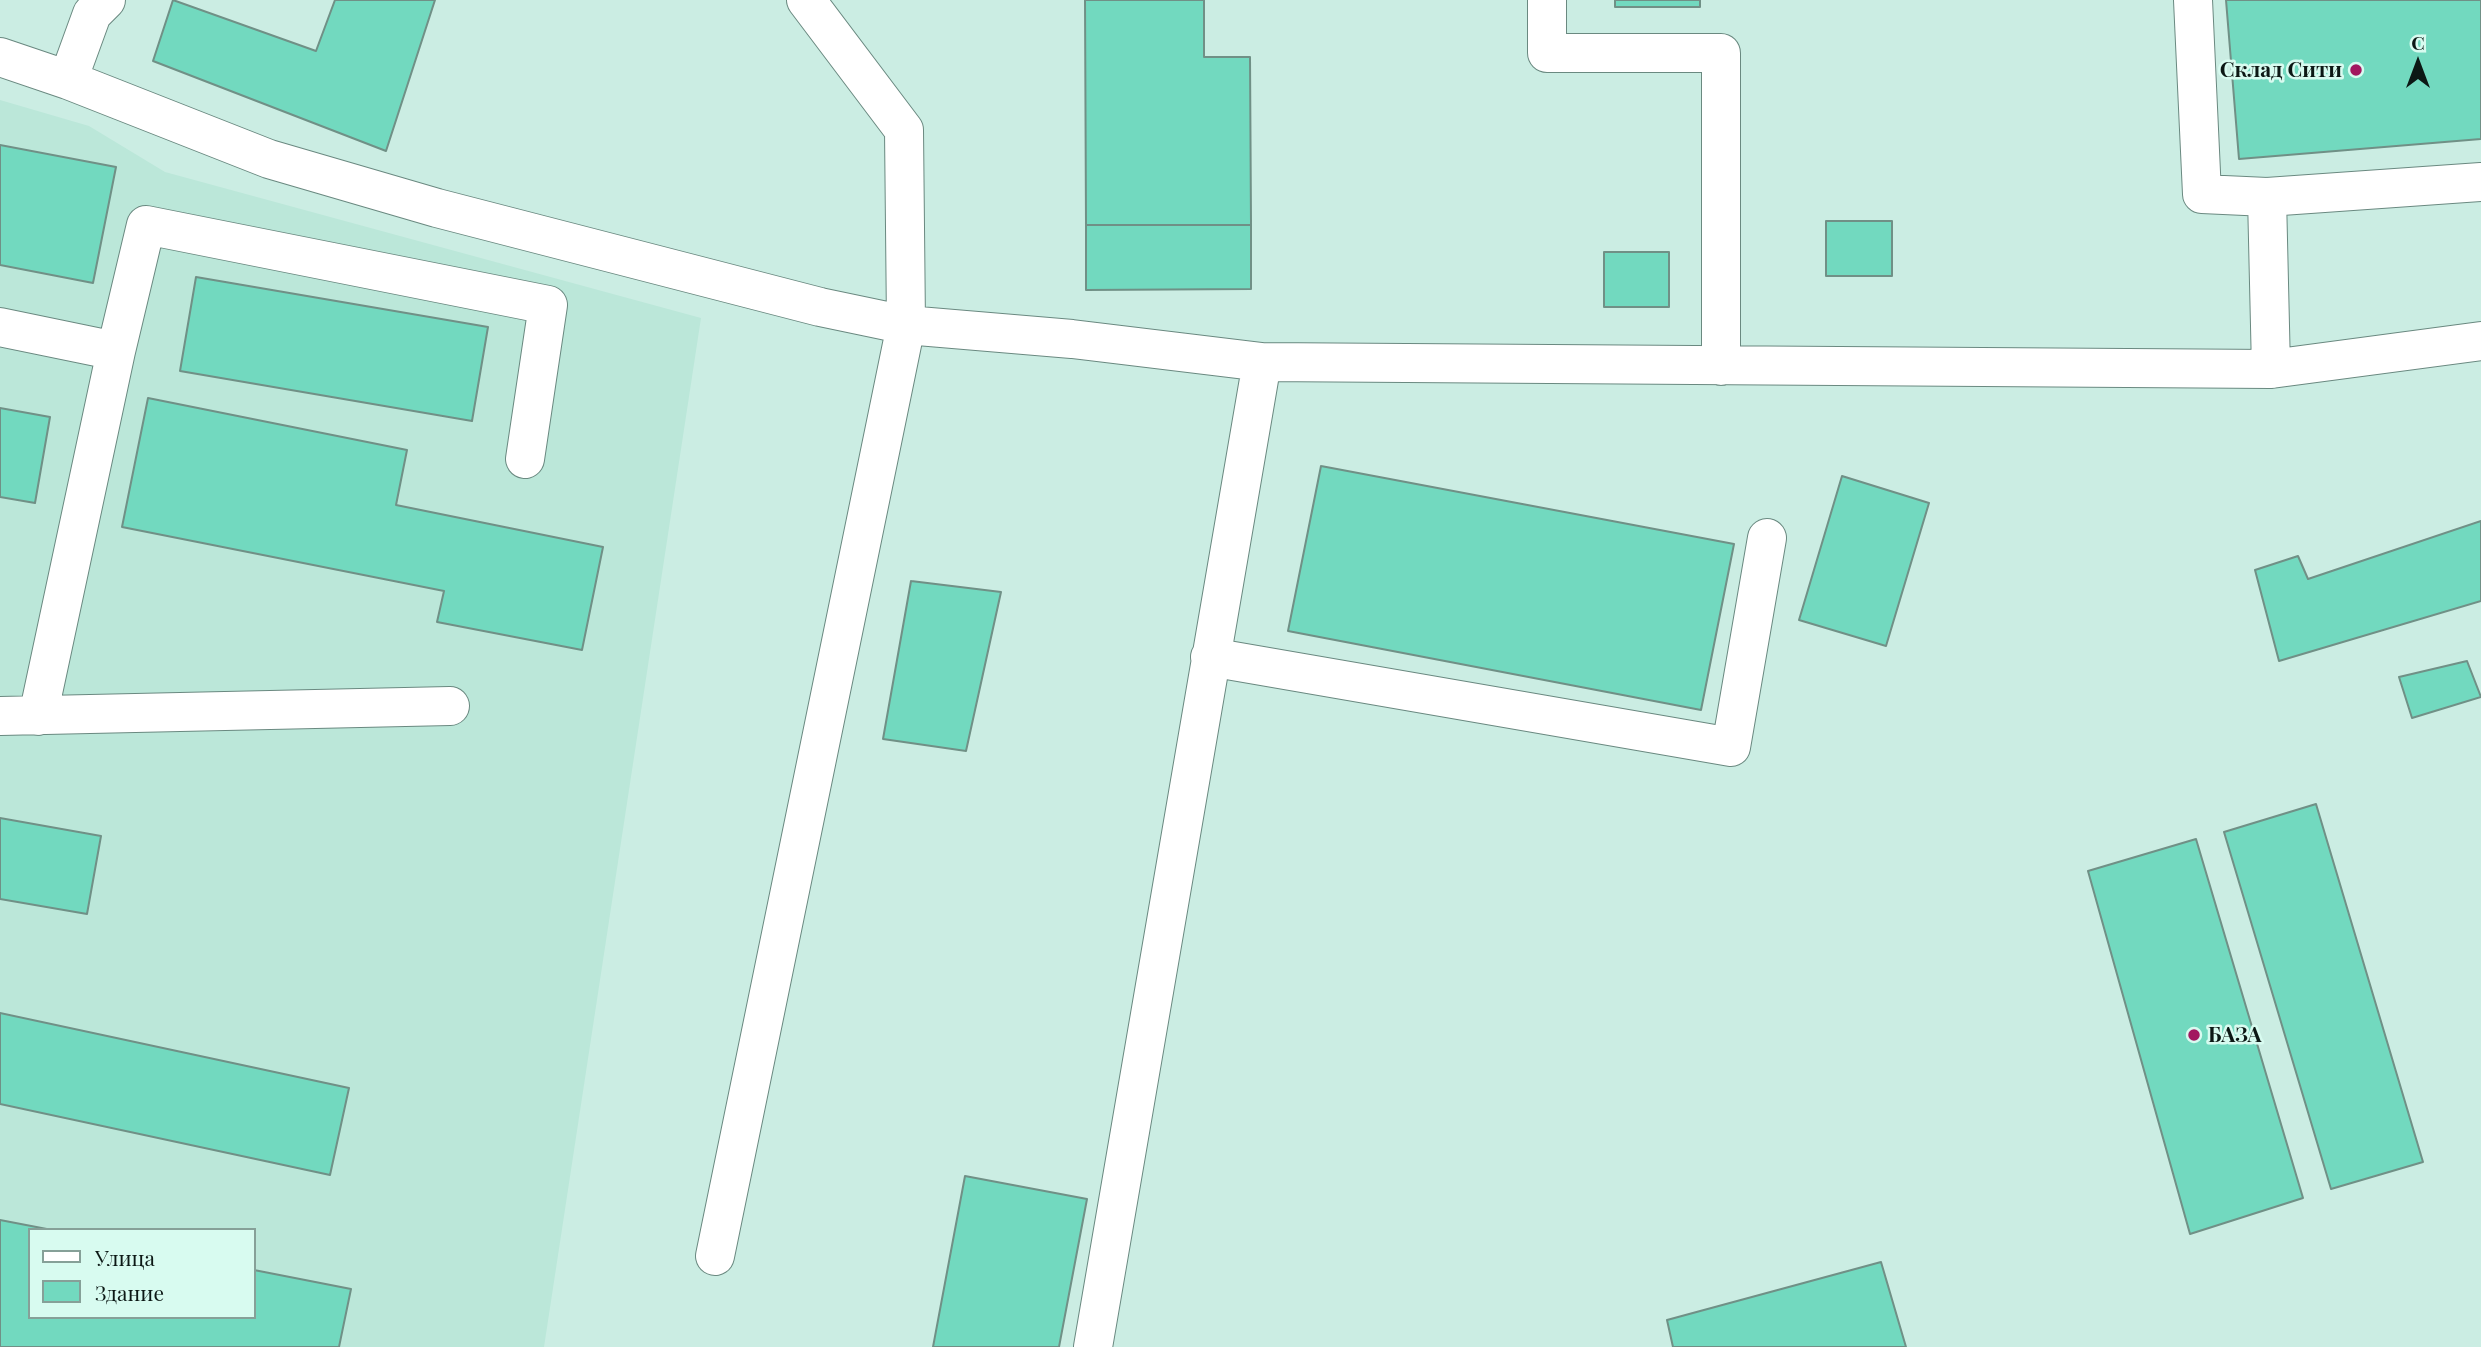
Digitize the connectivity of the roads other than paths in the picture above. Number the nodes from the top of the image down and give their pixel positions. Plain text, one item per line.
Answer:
1 (106, 0) edge
2 (806, 0) edge
3 (1546, 0) edge
4 (2193, 0) edge
5 (0, 57) edge
6 (68, 80) junction
7 (2481, 182) edge
8 (2266, 197) junction
9 (906, 325) junction
10 (0, 327) edge
11 (2481, 341) edge
12 (116, 351) junction
13 (1262, 362) junction
14 (1721, 366) junction
15 (2271, 369) junction
16 (525, 459) dead end
17 (1767, 538) dead end
18 (1210, 657) junction
19 (450, 706) dead end
20 (0, 716) edge
21 (38, 716) junction
22 (715, 1256) dead end
23 (1093, 1347) edge

1 - 6 street
2 - 9 street
3 - 14 street
4 - 8 street
5 - 6 street
6 - 9 street
7 - 8 street
8 - 15 street
9 - 13 street
9 - 22 street
10 - 12 street
11 - 15 street
12 - 16 street
12 - 21 street
13 - 14 street
13 - 18 street
14 - 15 street
17 - 18 street
18 - 23 street
19 - 21 street
20 - 21 street

